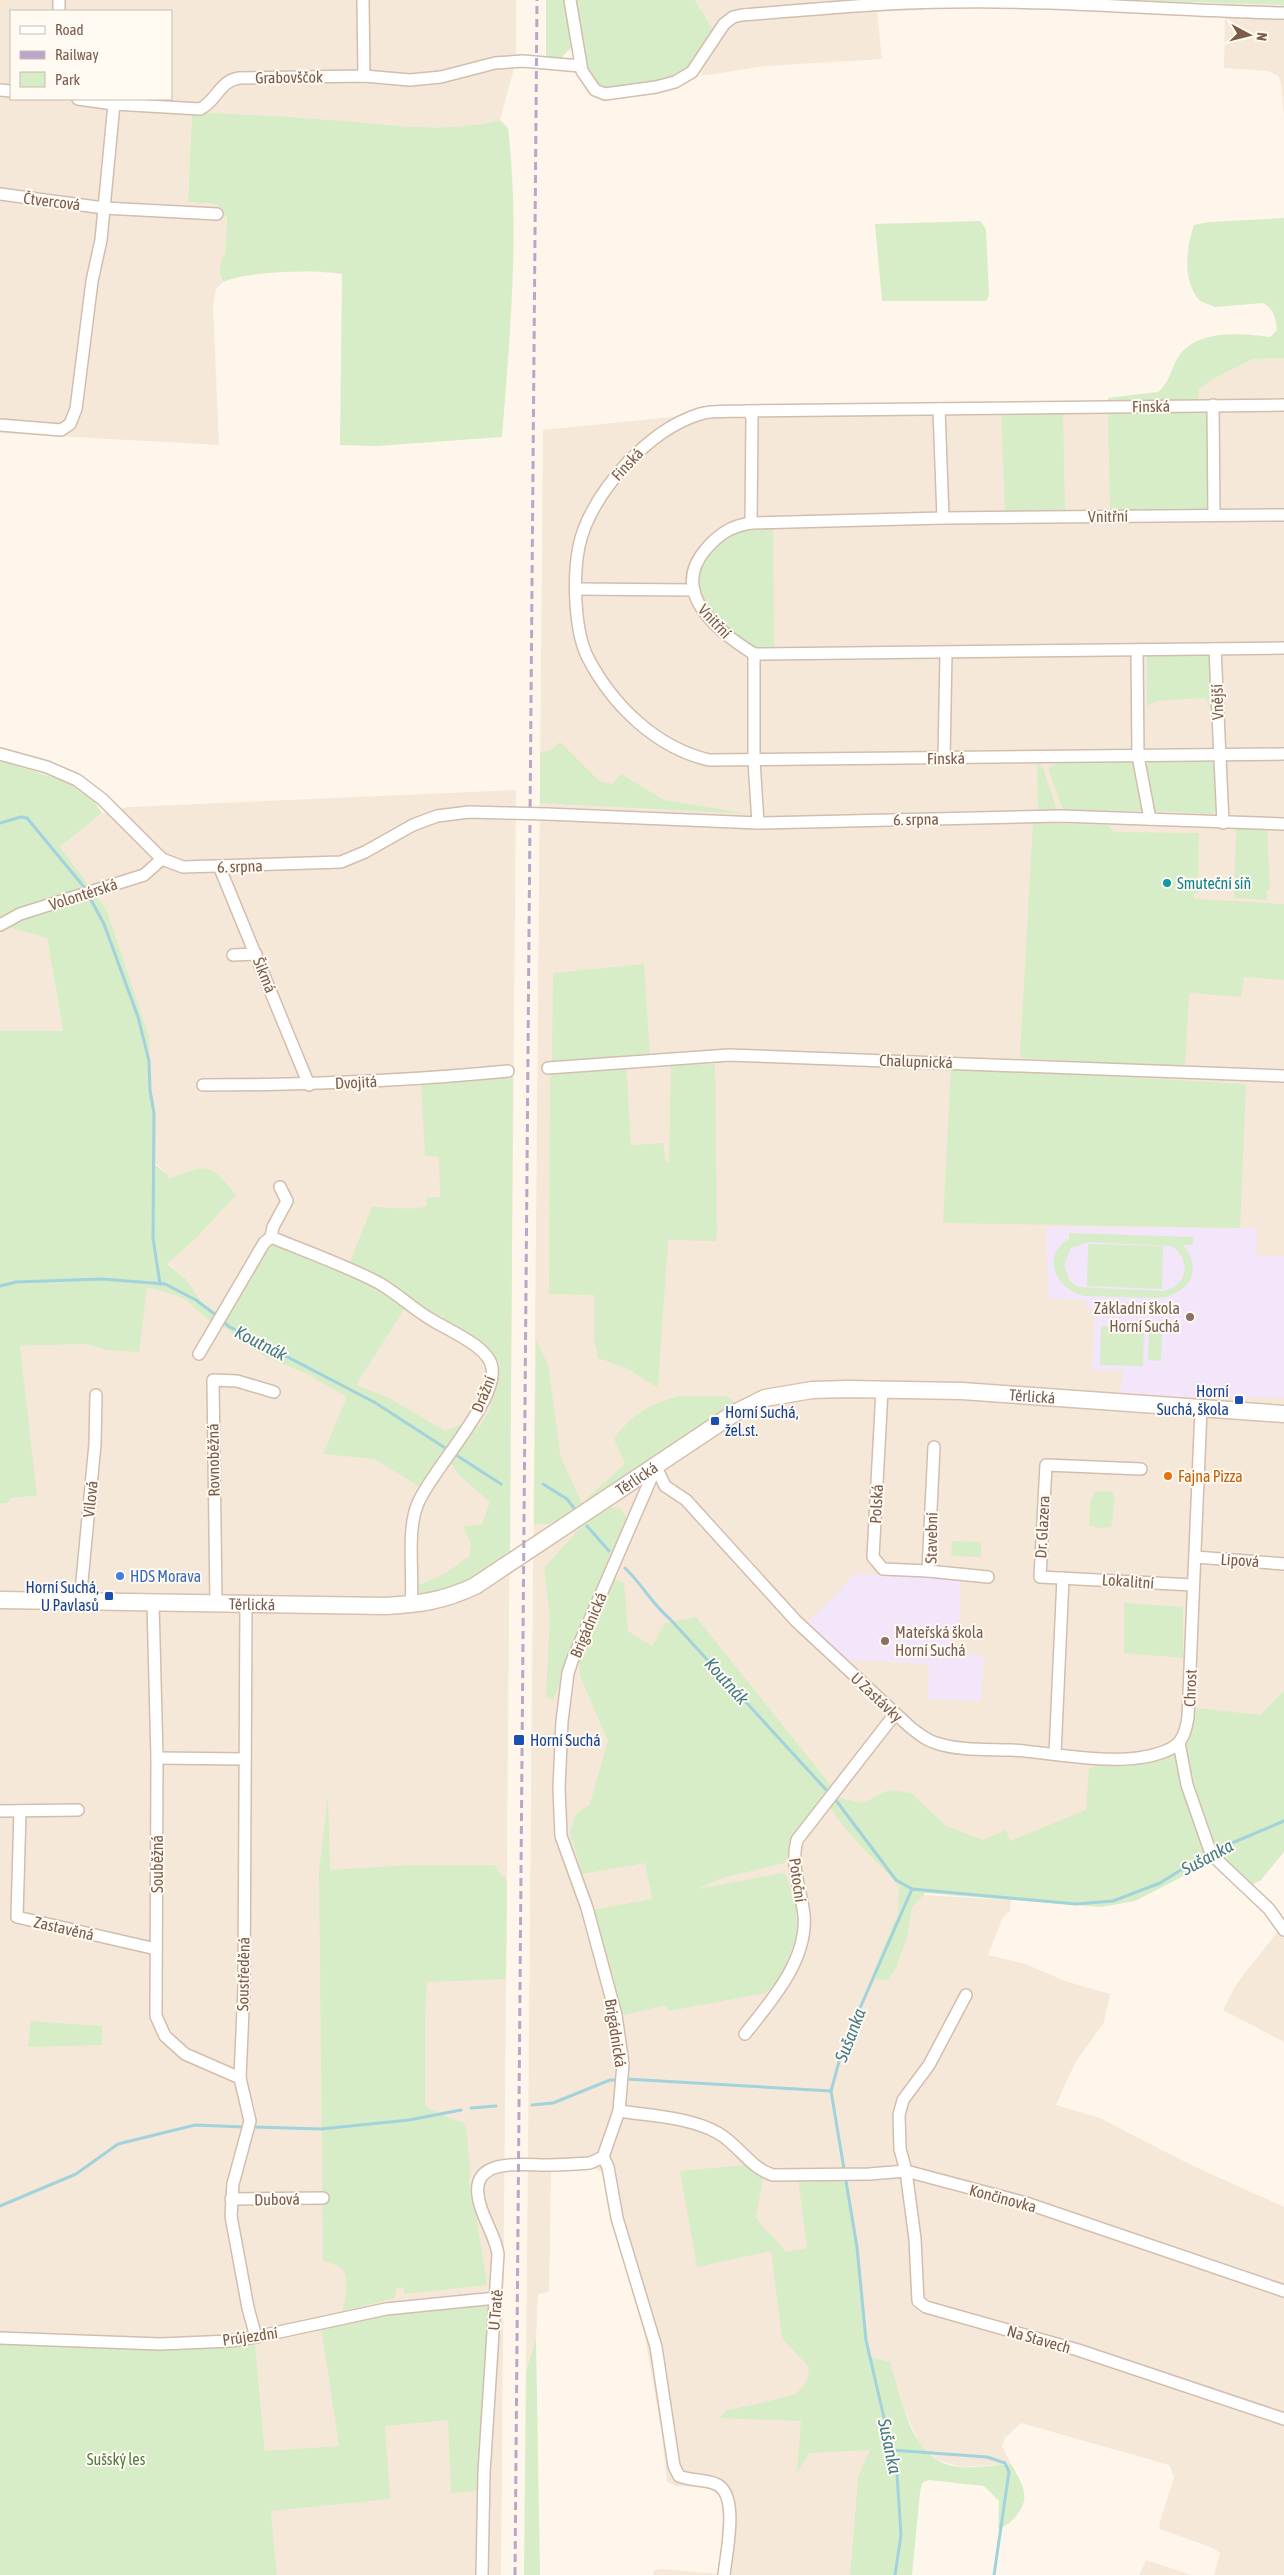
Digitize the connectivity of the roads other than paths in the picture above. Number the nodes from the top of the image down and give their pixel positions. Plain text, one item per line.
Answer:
1 (363, 0) edge
2 (570, 0) edge
3 (1284, 13) edge
4 (580, 66) junction
5 (364, 76) junction
6 (85, 100) edge
7 (114, 104) junction
8 (0, 194) edge
9 (104, 208) junction
10 (217, 214) dead end
11 (1284, 404) edge
12 (1213, 405) junction
13 (939, 409) junction
14 (750, 411) junction
15 (0, 425) edge
16 (1284, 514) edge
17 (1214, 515) junction
18 (943, 518) junction
19 (751, 523) junction
20 (576, 589) junction
21 (692, 590) junction
22 (1284, 648) edge
23 (1215, 649) junction
24 (1137, 650) junction
25 (946, 653) junction
26 (754, 654) junction
27 (0, 754) edge
28 (1284, 754) edge
29 (1219, 755) junction
30 (1138, 756) junction
31 (944, 758) junction
32 (754, 761) junction
33 (1150, 820) junction
34 (758, 823) junction
35 (1224, 823) junction
36 (1284, 824) edge
37 (162, 859) junction
38 (219, 866) junction
39 (0, 925) edge
40 (256, 954) junction
41 (232, 955) dead end
42 (548, 1068) dead end
43 (508, 1071) dead end
44 (1284, 1076) edge
45 (203, 1085) dead end
46 (309, 1085) junction
47 (280, 1186) dead end
48 (271, 1237) junction
49 (199, 1354) dead end
50 (882, 1390) junction
51 (274, 1392) dead end
52 (96, 1395) dead end
53 (1200, 1409) junction
54 (1284, 1414) edge
55 (934, 1447) dead end
56 (656, 1467) junction
57 (1141, 1470) dead end
58 (1196, 1557) junction
59 (1284, 1564) edge
60 (928, 1571) junction
61 (988, 1577) dead end
62 (1063, 1578) junction
63 (1194, 1585) junction
64 (0, 1600) edge
65 (80, 1602) junction
66 (153, 1603) junction
67 (216, 1604) junction
68 (246, 1604) junction
69 (411, 1604) junction
70 (895, 1714) junction
71 (1179, 1743) junction
72 (1054, 1754) junction
73 (158, 1758) junction
74 (245, 1759) junction
75 (78, 1810) dead end
76 (0, 1811) edge
77 (20, 1811) junction
78 (1284, 1930) edge
79 (156, 1949) junction
80 (966, 1995) dead end
81 (746, 2034) dead end
82 (240, 2078) junction
83 (619, 2111) junction
84 (603, 2157) junction
85 (906, 2171) junction
86 (323, 2198) dead end
87 (231, 2199) junction
88 (1284, 2291) edge
89 (496, 2298) junction
90 (256, 2337) junction
91 (0, 2338) edge
92 (1284, 2419) edge
93 (482, 2575) edge
94 (724, 2575) edge

1 - 5 street
2 - 4 street
3 - 4 street
4 - 5 street, Grabovščok
5 - 7 street, Grabovščok
6 - 7 street, Grabovščok
7 - 9 street
8 - 9 street, Čtvercová
9 - 10 street
9 - 15 street
11 - 12 street, Finská
12 - 13 street, Finská
12 - 17 street
13 - 14 street, Finská
13 - 18 street
14 - 19 street
14 - 20 street, Finská
16 - 17 street, Vnitřní
17 - 18 street, Vnitřní
18 - 19 street, Vnitřní
19 - 21 street, Vnitřní
20 - 21 street
20 - 32 street, Finská
21 - 26 street, Vnitřní
22 - 23 street
23 - 24 street
23 - 29 street, Vnější
24 - 25 street
24 - 30 street
25 - 26 street
25 - 31 street
26 - 32 street
27 - 37 street, 6. srpna
28 - 29 street
29 - 30 street
29 - 35 street, Vnější
30 - 31 street, Finská
30 - 33 street
31 - 32 street, Finská
32 - 34 street
33 - 34 street, 6. srpna
33 - 35 street, 6. srpna
34 - 38 street, 6. srpna, bridge
35 - 36 street, 6. srpna
37 - 38 street, 6. srpna
37 - 39 street, Volontérská
38 - 40 street, Šikmá
40 - 41 street
40 - 46 street, Šikmá
42 - 44 street, Chalupnická
43 - 46 street, Dvojitá
45 - 46 street, Dvojitá
47 - 48 street
48 - 49 street
48 - 69 street, Drážní
50 - 53 main road, Těrlická
50 - 56 main road, Těrlická
50 - 60 street, Polská
51 - 67 street, Rovnoběžná
52 - 65 street, Vilová
53 - 54 main road, Těrlická
53 - 58 street, Chrost
55 - 60 street, Stavební
56 - 69 main road, Těrlická
56 - 70 street, U Zastávky
56 - 83 street, Brigádnická
57 - 62 street, Dr. Glazera
58 - 59 street, Lipová
58 - 63 street, Chrost
60 - 61 street, Stavební
62 - 63 street, Lokalitní
62 - 72 street, Dr. Glazera
63 - 71 street, Chrost
64 - 65 main road, Těrlická
65 - 66 main road, Těrlická
66 - 67 main road, Těrlická
66 - 73 street, Souběžná
67 - 68 main road, Těrlická
68 - 69 main road, Těrlická
68 - 74 street, Soustředěná
70 - 72 street, U Zastávky
70 - 81 street, Potoční
71 - 72 street, U Zastávky
71 - 78 street
73 - 74 street
73 - 79 street, Souběžná
74 - 82 street, Soustředěná
75 - 77 street
76 - 77 street
77 - 79 street, Zastavěná
79 - 82 street, Souběžná
80 - 85 street
82 - 87 street, Soustředěná
83 - 84 street, Brigádnická
83 - 85 street, Končinovka
84 - 89 street, U Tratě
84 - 94 street
85 - 88 street, Končinovka
85 - 92 street, Na Stavech
86 - 87 street, Dubová
87 - 90 street, Soustředěná
89 - 90 street, Průjezdní
89 - 93 street, U Tratě
90 - 91 street, Průjezdní

